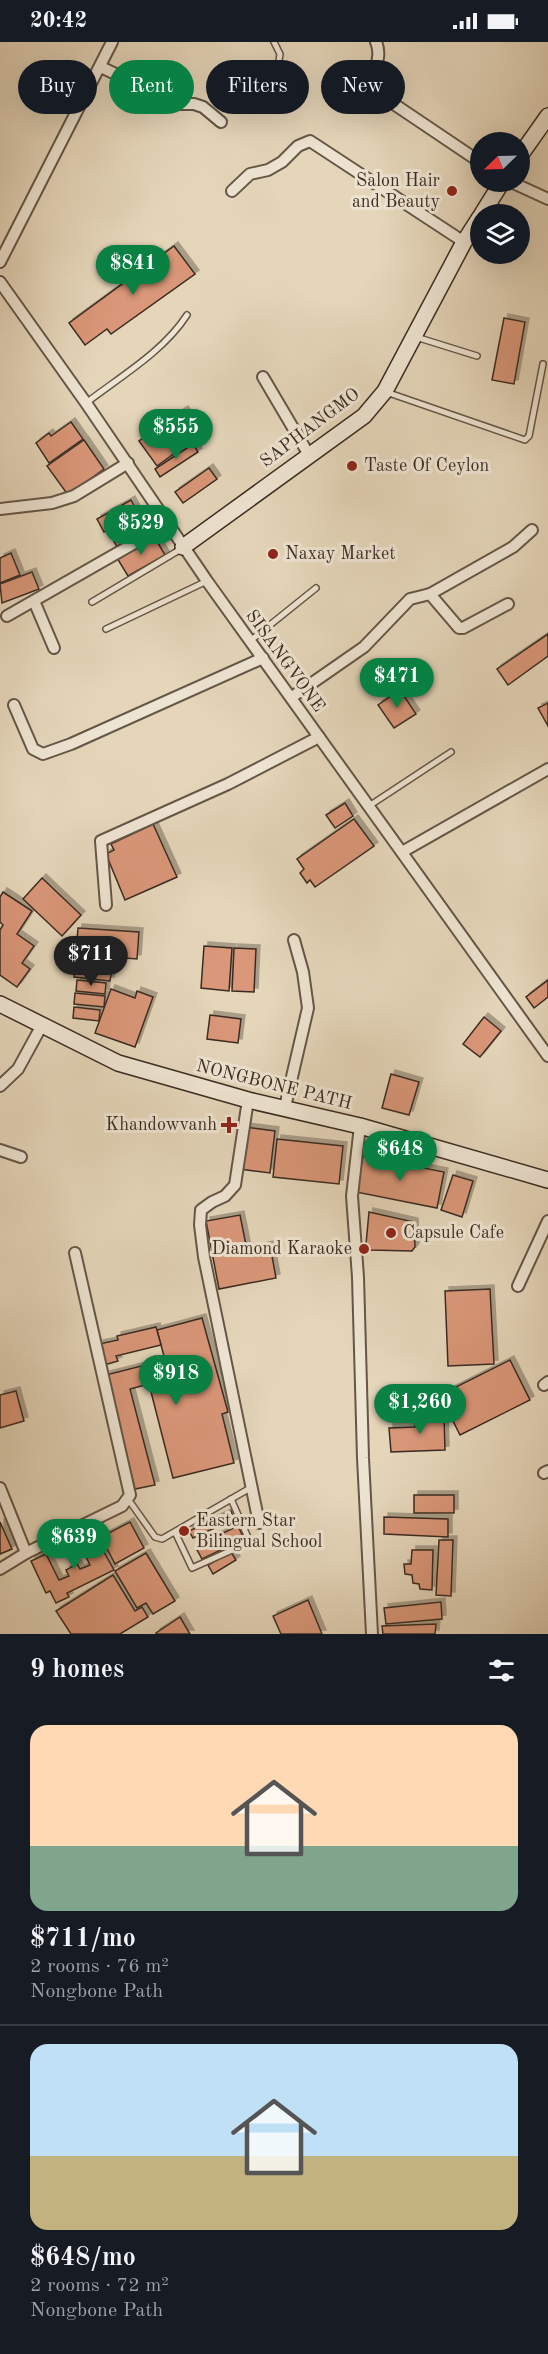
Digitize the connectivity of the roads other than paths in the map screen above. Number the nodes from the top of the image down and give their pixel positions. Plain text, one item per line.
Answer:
1 (112, 42) edge
2 (274, 42) edge
3 (376, 42) edge
4 (279, 60) edge
5 (101, 67) junction
6 (548, 116) edge
7 (221, 122) dead end
8 (530, 141) edge
9 (470, 155) edge
10 (232, 191) dead end
11 (530, 191) edge
12 (548, 199) edge
13 (470, 234) edge
14 (465, 242) junction
15 (0, 262) edge
16 (0, 282) edge
17 (187, 315) dead end
18 (415, 336) junction
19 (477, 356) dead end
20 (543, 364) dead end
21 (263, 377) dead end
22 (385, 391) junction
23 (86, 403) junction
24 (309, 455) junction
25 (128, 463) junction
26 (0, 509) edge
27 (168, 524) junction
28 (532, 530) dead end
29 (183, 547) junction
30 (207, 581) junction
31 (316, 588) dead end
32 (430, 594) junction
33 (34, 601) junction
34 (92, 602) dead end
35 (508, 604) dead end
36 (7, 616) dead end
37 (106, 629) dead end
38 (250, 641) junction
39 (54, 648) dead end
40 (263, 658) junction
41 (292, 696) junction
42 (14, 705) dead end
43 (319, 737) junction
44 (451, 752) dead end
45 (548, 769) edge
46 (369, 806) junction
47 (402, 852) junction
48 (106, 905) dead end
49 (294, 940) dead end
50 (0, 1004) edge
51 (42, 1025) junction
52 (548, 1056) edge
53 (0, 1086) edge
54 (248, 1100) junction
55 (285, 1107) junction
56 (360, 1126) junction
57 (0, 1150) edge
58 (21, 1157) dead end
59 (548, 1180) edge
60 (548, 1221) edge
61 (75, 1253) dead end
62 (518, 1286) dead end
63 (252, 1487) junction
64 (0, 1488) edge
65 (128, 1499) junction
66 (231, 1499) junction
67 (259, 1523) dead end
68 (175, 1532) junction
69 (26, 1553) junction
70 (0, 1569) edge
71 (372, 1634) edge

1 - 5 street
2 - 4 lane
3 - 9 street
5 - 7 street
5 - 15 street
6 - 8 street
10 - 14 street
11 - 12 street
13 - 14 street, SAPHANGMO
14 - 18 street, SAPHANGMO
16 - 23 street, SISANGVONE
17 - 23 lane
18 - 19 lane
18 - 22 street, SAPHANGMO
20 - 22 lane
21 - 24 street
22 - 24 street, SAPHANGMO
23 - 25 street, SISANGVONE
24 - 29 street, SAPHANGMO
25 - 26 street
25 - 27 street, SISANGVONE
27 - 29 street, SISANGVONE
27 - 33 street
28 - 32 street
29 - 30 street, SISANGVONE
29 - 34 lane
30 - 37 lane
30 - 38 street, SISANGVONE
31 - 38 lane
32 - 35 street
32 - 41 street
33 - 36 street
33 - 39 street
38 - 40 street, SISANGVONE
40 - 41 street, SISANGVONE
40 - 42 street
41 - 43 street, SISANGVONE
43 - 46 street, SISANGVONE
43 - 48 street
44 - 46 lane
45 - 47 street
46 - 47 street, SISANGVONE
47 - 52 street, SISANGVONE
49 - 55 street
50 - 51 street, NONGBONE PATH
51 - 53 street
51 - 54 street, NONGBONE PATH
54 - 55 street, NONGBONE PATH
54 - 63 street
55 - 56 street, NONGBONE PATH
56 - 59 street, NONGBONE PATH
56 - 71 street
57 - 58 street
60 - 62 street
61 - 65 street
63 - 66 lane
63 - 67 street
64 - 69 street
65 - 68 lane
65 - 69 street
66 - 68 lane
66 - 68 lane
69 - 70 street

